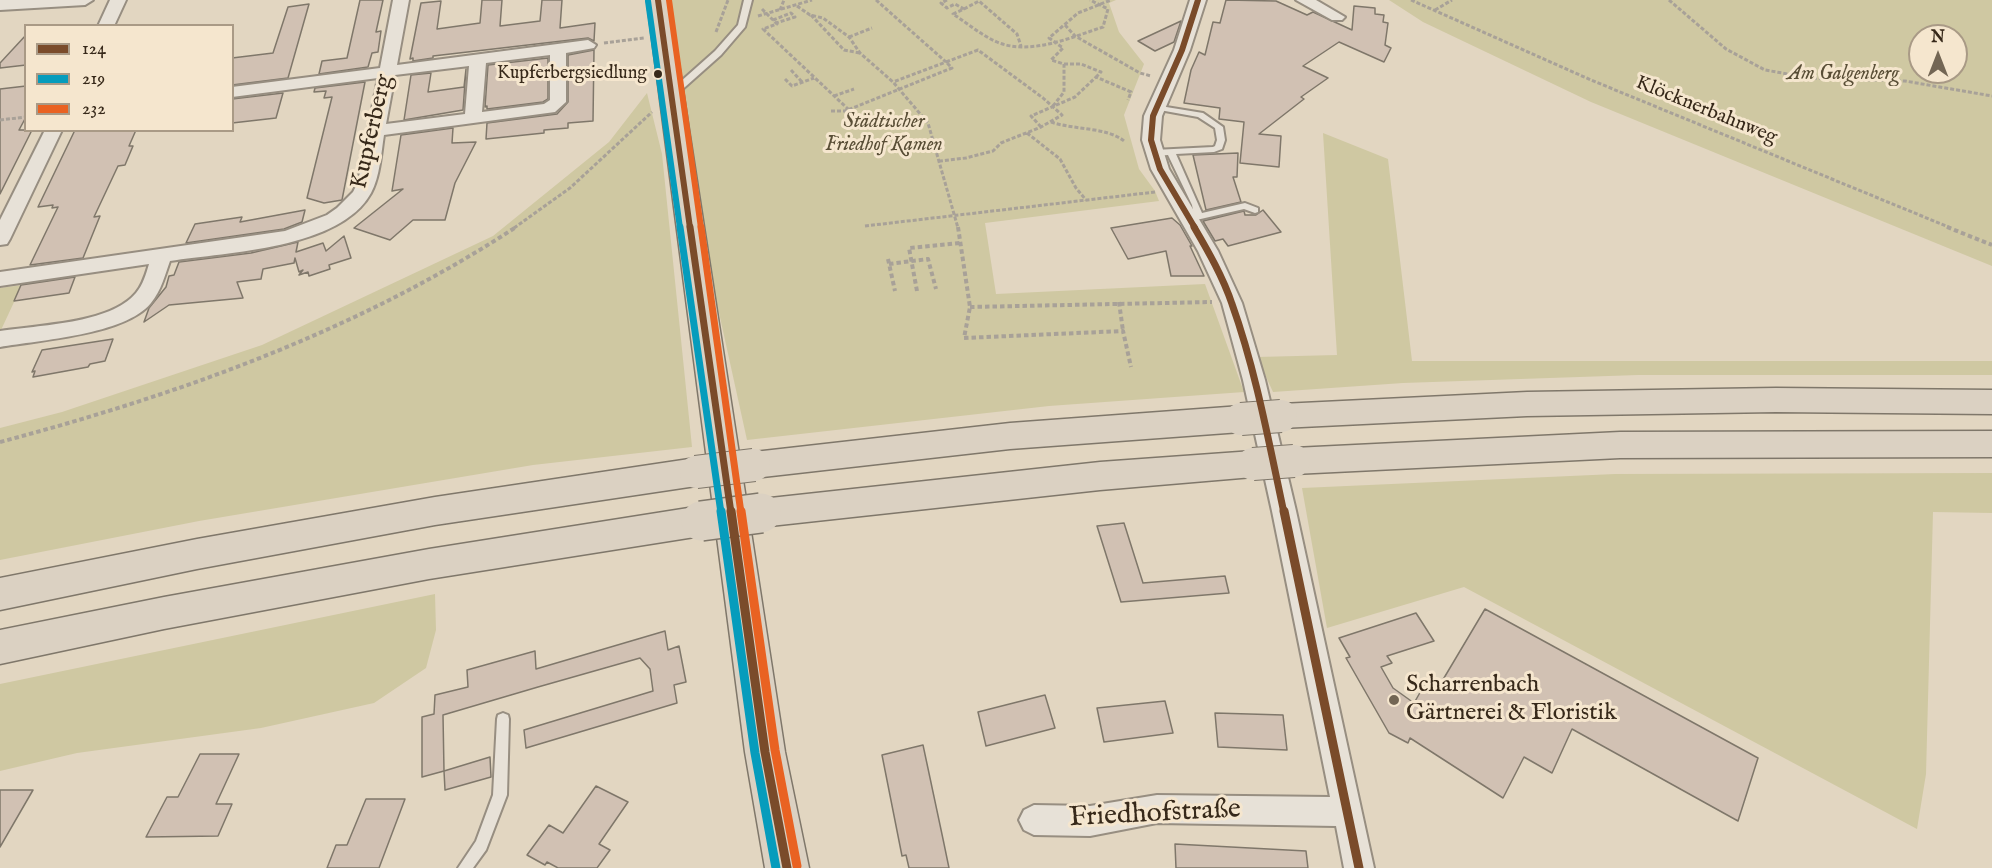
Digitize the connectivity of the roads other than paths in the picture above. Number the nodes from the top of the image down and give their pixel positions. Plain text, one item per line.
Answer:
1 (85, 0) edge
2 (118, 0) edge
3 (401, 0) edge
4 (658, 0) edge
5 (747, 0) edge
6 (1198, 0) edge
7 (1304, 0) edge
8 (0, 5) edge
9 (1337, 17) dead end
10 (107, 24) edge
11 (588, 45) dead end
12 (558, 49) junction
13 (478, 60) junction
14 (387, 71) junction
15 (234, 92) edge
16 (671, 94) junction
17 (1157, 107) junction
18 (473, 118) junction
19 (376, 131) junction
20 (53, 132) edge
21 (1162, 152) junction
22 (1255, 210) dead end
23 (1194, 218) junction
24 (0, 239) edge
25 (161, 257) junction
26 (0, 279) edge
27 (0, 339) edge
28 (1992, 402) edge
29 (1992, 444) edge
30 (0, 594) edge
31 (0, 647) edge
32 (502, 719) dead end
33 (1348, 812) junction
34 (1034, 820) dead end
35 (465, 868) edge
36 (787, 868) edge
37 (1359, 868) edge

1 - 8 street
2 - 10 street
3 - 14 street, Kupferberg
4 - 16 main road
5 - 16 lane
6 - 17 street
7 - 9 street
11 - 12 street
12 - 13 street
12 - 18 street
13 - 14 street
13 - 18 street
14 - 15 street
14 - 19 street, Kupferberg
16 - 36 main road
17 - 21 street
17 - 21 lane
18 - 19 street
19 - 25 street, Kupferberg
20 - 24 street
21 - 23 street
21 - 23 lane
22 - 23 lane
23 - 33 street
25 - 26 street, Kupferberg
25 - 27 street
28 - 30 main road, bridge
29 - 31 main road, bridge
32 - 35 lane
33 - 34 street, Friedhofstraße
33 - 37 street

